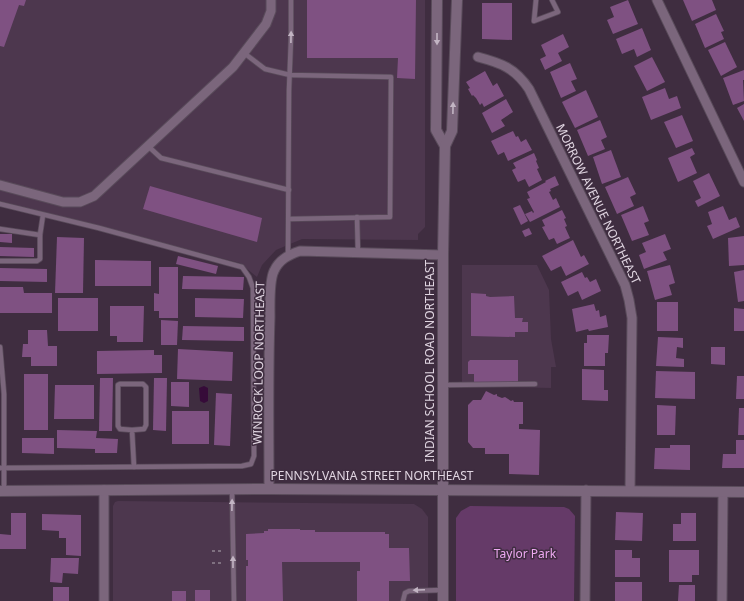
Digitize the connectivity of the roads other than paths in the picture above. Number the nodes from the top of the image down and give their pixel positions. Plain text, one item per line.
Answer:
1 (271, 0) edge
2 (291, 0) edge
3 (437, 0) edge
4 (457, 0) edge
5 (536, 0) edge
6 (552, 0) edge
7 (657, 0) edge
8 (244, 53) junction
9 (478, 57) dead end
10 (290, 75) junction
11 (148, 146) junction
12 (445, 146) junction
13 (744, 182) edge
14 (0, 186) edge
15 (289, 190) junction
16 (0, 204) edge
17 (42, 215) junction
18 (357, 217) junction
19 (289, 219) junction
20 (0, 229) edge
21 (40, 235) junction
22 (358, 253) junction
23 (443, 254) junction
24 (288, 256) junction
25 (0, 261) edge
26 (0, 346) edge
27 (535, 384) dead end
28 (443, 385) junction
29 (132, 430) junction
30 (134, 467) junction
31 (2, 468) edge
32 (232, 489) junction
33 (269, 489) junction
34 (444, 489) junction
35 (104, 490) junction
36 (586, 490) junction
37 (2, 491) edge
38 (630, 491) junction
39 (723, 492) junction
40 (744, 492) edge
41 (443, 590) junction
42 (104, 601) edge
43 (234, 601) edge
44 (403, 601) edge
45 (443, 601) edge
46 (585, 601) edge
47 (722, 601) edge

1 - 8 street
10 -> 2 lane
3 -> 12 street, INDIAN SCHOOL ROAD NORTHEAST
12 -> 4 street, INDIAN SCHOOL ROAD NORTHEAST
5 - 6 lane
7 - 13 street
8 - 10 lane
8 - 11 street
9 - 38 street, MORROW AVENUE NORTHEAST
10 - 15 lane
10 - 18 lane
11 - 14 street
11 - 15 lane
12 - 23 street, INDIAN SCHOOL ROAD NORTHEAST
15 - 19 lane
16 - 17 lane
17 - 21 lane
17 - 30 lane
18 - 19 lane
18 - 22 lane
19 - 24 lane
20 - 21 lane
21 - 25 lane
22 - 23 street
22 - 24 street
23 - 28 street, INDIAN SCHOOL ROAD NORTHEAST
24 - 33 street, WINROCK LOOP NORTHEAST
26 - 31 lane
27 - 28 lane
28 - 34 street, INDIAN SCHOOL ROAD NORTHEAST
29 - 29 lane
29 - 30 lane
30 - 31 lane
31 - 37 lane
32 - 33 street, PENNSYLVANIA STREET NORTHEAST
32 - 35 street, PENNSYLVANIA STREET NORTHEAST
43 -> 32 lane
33 - 34 street, PENNSYLVANIA STREET NORTHEAST
34 - 36 street, PENNSYLVANIA STREET NORTHEAST
34 - 41 street, INDIAN SCHOOL ROAD NORTHEAST
35 - 37 street, PENNSYLVANIA STREET NORTHEAST
35 - 42 street
36 - 38 street, PENNSYLVANIA STREET NORTHEAST
36 - 46 street
38 - 39 street, PENNSYLVANIA STREET NORTHEAST
39 - 40 street, PENNSYLVANIA STREET NORTHEAST
39 - 47 street
41 -> 44 lane
41 - 45 street, INDIAN SCHOOL ROAD NORTHEAST

